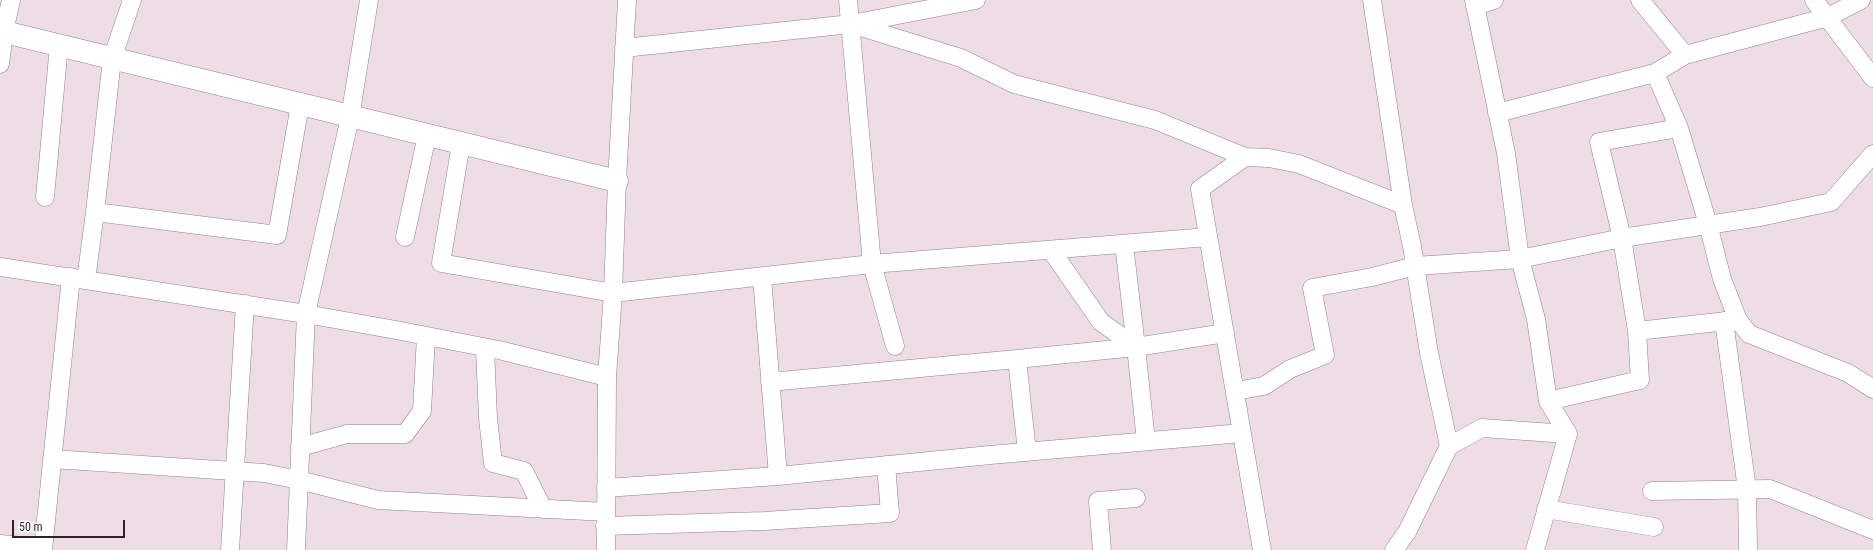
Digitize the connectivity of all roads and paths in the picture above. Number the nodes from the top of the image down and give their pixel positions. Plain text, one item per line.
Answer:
1 (12, 0) edge
2 (132, 0) edge
3 (369, 0) edge
4 (627, 0) edge
5 (848, 0) edge
6 (976, 0) edge
7 (1372, 0) edge
8 (1494, 0) edge
9 (1640, 0) edge
10 (1814, 0) edge
11 (1861, 0) edge
12 (1475, 3) edge
13 (937, 4) edge
14 (1828, 17) junction
15 (851, 24) junction
16 (2, 32) edge
17 (59, 46) junction
18 (624, 48) junction
19 (1685, 55) junction
20 (112, 59) junction
21 (0, 64) edge
22 (1655, 73) junction
23 (1873, 78) edge
24 (300, 105) junction
25 (1497, 113) junction
26 (350, 117) junction
27 (1679, 128) junction
28 (426, 135) junction
29 (461, 144) junction
30 (1873, 154) edge
31 (1245, 157) junction
32 (616, 181) junction
33 (45, 197) dead end
34 (1403, 205) junction
35 (95, 212) junction
36 (1708, 224) junction
37 (405, 237) dead end
38 (1208, 237) junction
39 (1622, 238) junction
40 (1124, 244) junction
41 (1052, 250) junction
42 (1520, 259) junction
43 (872, 264) junction
44 (1415, 266) junction
45 (0, 267) edge
46 (762, 277) junction
47 (78, 279) junction
48 (613, 293) junction
49 (245, 304) junction
50 (306, 314) junction
51 (1731, 321) junction
52 (1637, 331) junction
53 (1225, 333) junction
54 (426, 336) junction
55 (895, 346) dead end
56 (1136, 347) junction
57 (485, 348) junction
58 (1017, 359) junction
59 (607, 377) junction
60 (770, 382) junction
61 (1873, 389) edge
62 (1234, 391) junction
63 (1548, 401) junction
64 (1242, 433) junction
65 (1568, 434) junction
66 (1146, 441) junction
67 (1448, 446) junction
68 (300, 447) junction
69 (1027, 452) junction
70 (52, 459) junction
71 (886, 465) junction
72 (234, 472) junction
73 (778, 476) junction
74 (298, 480) junction
75 (606, 488) junction
76 (1747, 489) junction
77 (1652, 491) dead end
78 (1136, 498) dead end
79 (1546, 508) junction
80 (543, 509) junction
81 (605, 519) junction
82 (1654, 526) dead end
83 (1873, 530) edge
84 (1407, 532) junction
85 (0, 544) edge
86 (43, 549) edge
87 (230, 550) edge
88 (296, 550) edge
89 (606, 550) edge
90 (1102, 550) edge
91 (1262, 550) edge
92 (1394, 550) edge
93 (1413, 550) edge
94 (1535, 550) edge
95 (1748, 550) edge

1 - 16 street
2 - 20 street
3 - 26 street
4 - 18 street
5 - 15 street
6 - 13 street
7 - 34 street
8 - 12 street
9 - 19 street
10 - 14 street
11 - 14 street
12 - 25 street
13 - 15 street
14 - 19 street
14 - 23 street
15 - 18 street
15 - 31 street
15 - 43 street
16 - 17 street
16 - 21 street
17 - 20 street
17 - 33 street
18 - 32 street
19 - 22 street
20 - 24 street
20 - 35 street
22 - 25 street
22 - 27 street
24 - 26 street
24 - 35 street
25 - 42 street
26 - 28 street
26 - 50 street
27 - 36 street
27 - 39 street
28 - 29 street
28 - 37 street
29 - 32 street
29 - 48 street
30 - 36 street
31 - 34 street
31 - 38 street
32 - 48 street
34 - 44 street
35 - 47 street
36 - 39 street
36 - 51 street
38 - 40 street
38 - 53 street
39 - 42 street
39 - 52 street
40 - 41 street
40 - 56 street
41 - 43 street
41 - 56 street
42 - 44 street
42 - 63 street
43 - 46 street
43 - 55 street
44 - 62 street
44 - 67 street
45 - 47 street
46 - 48 street
46 - 60 street
47 - 49 street
47 - 70 street
48 - 59 street
49 - 50 street
49 - 72 street
50 - 54 street
50 - 68 street
51 - 52 street
51 - 61 street
51 - 76 street
52 - 63 street
53 - 56 street
53 - 62 street
54 - 57 street
54 - 68 street
56 - 58 street
56 - 66 street
57 - 59 street
57 - 80 street
58 - 60 street
58 - 69 street
59 - 75 street
60 - 73 street
62 - 64 street
63 - 65 street
64 - 66 street
64 - 91 street
65 - 67 street
65 - 79 street
66 - 69 street
67 - 84 street
68 - 74 street
69 - 71 street
70 - 72 street
70 - 86 street
71 - 73 street
71 - 81 street
72 - 74 street
72 - 87 street
73 - 75 street
74 - 80 street
74 - 88 street
75 - 81 street
76 - 77 street
76 - 83 street
76 - 95 street
78 - 90 street
79 - 82 street
79 - 94 street
80 - 81 street
81 - 89 street
84 - 92 street
84 - 93 street
85 - 86 street

